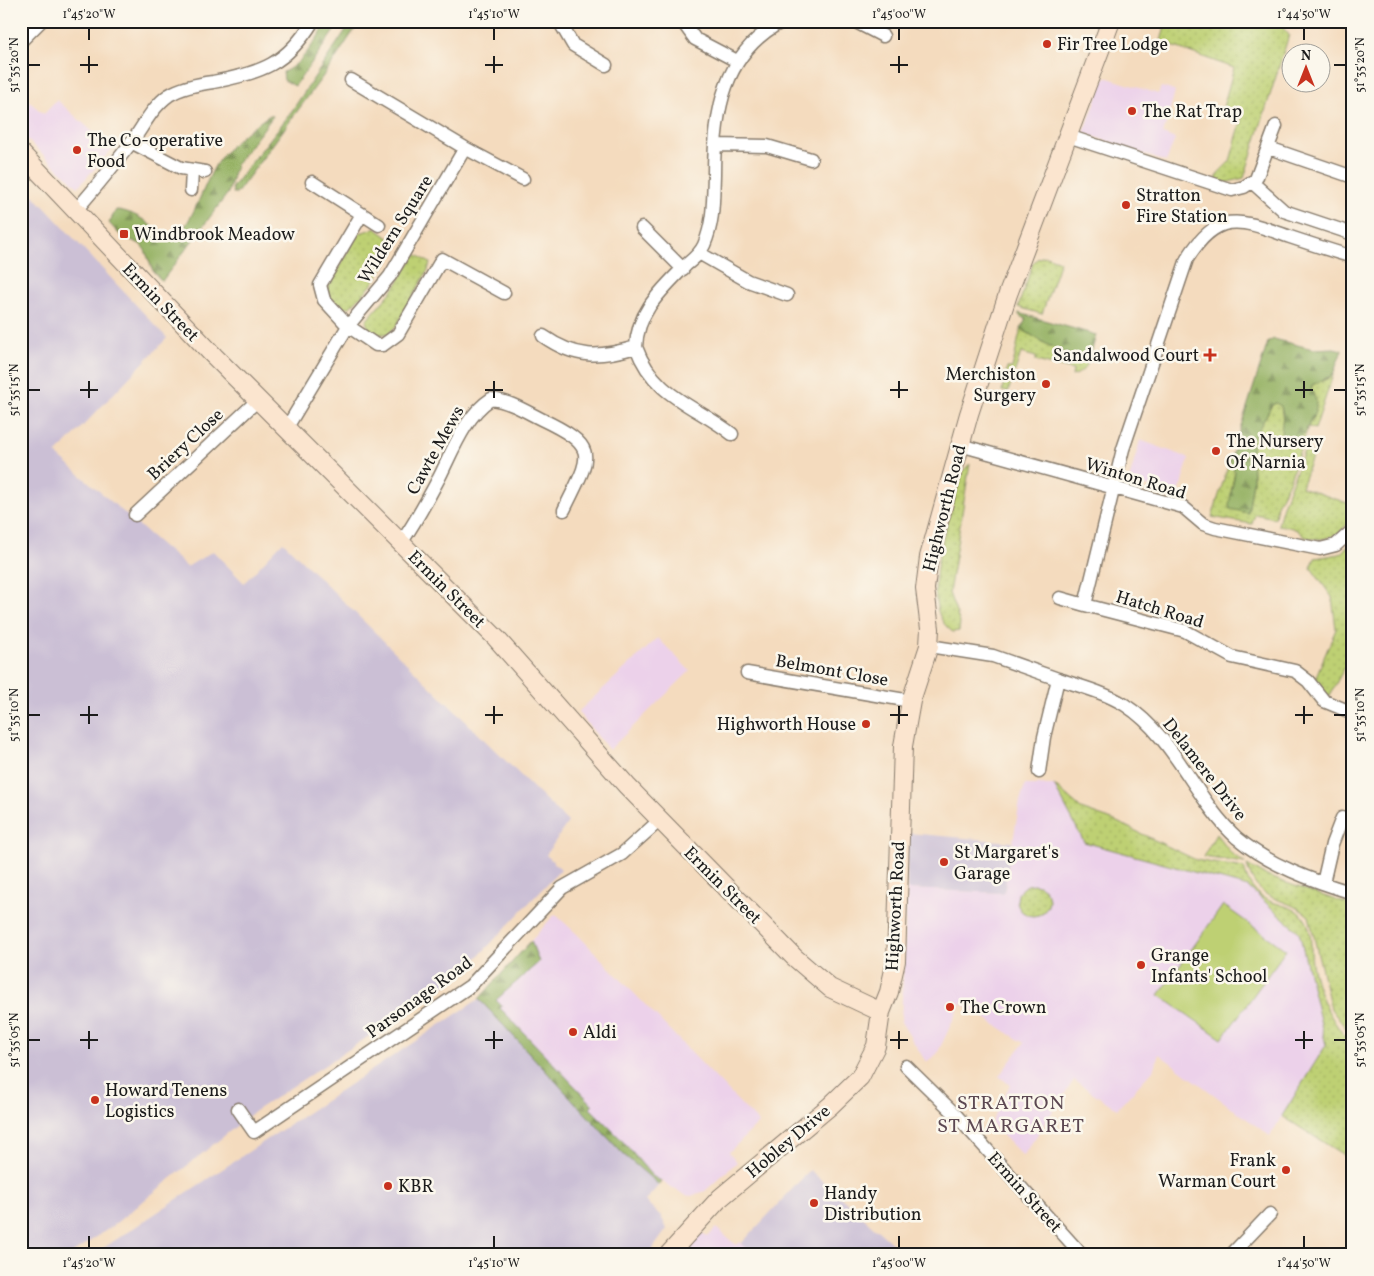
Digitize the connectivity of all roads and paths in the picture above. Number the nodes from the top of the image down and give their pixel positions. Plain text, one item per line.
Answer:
1 (41, 21) edge
2 (313, 21) edge
3 (559, 21) edge
4 (682, 21) edge
5 (784, 21) edge
6 (854, 21) edge
7 (1111, 21) edge
8 (883, 36) dead end
9 (21, 41) edge
10 (737, 60) junction
11 (606, 66) dead end
12 (350, 80) dead end
13 (1276, 126) dead end
14 (1068, 136) junction
15 (131, 142) junction
16 (715, 145) junction
17 (465, 148) junction
18 (1269, 148) junction
19 (21, 153) edge
20 (812, 159) dead end
21 (1353, 177) edge
22 (523, 180) dead end
23 (312, 182) dead end
24 (1253, 183) junction
25 (190, 190) dead end
26 (75, 211) junction
27 (362, 214) junction
28 (379, 225) dead end
29 (642, 228) dead end
30 (1353, 234) edge
31 (700, 253) junction
32 (1353, 258) edge
33 (682, 269) junction
34 (504, 294) dead end
35 (787, 295) dead end
36 (348, 326) junction
37 (544, 336) dead end
38 (636, 347) junction
39 (258, 400) junction
40 (286, 430) junction
41 (732, 434) dead end
42 (960, 445) junction
43 (1113, 488) junction
44 (564, 510) dead end
45 (135, 515) dead end
46 (1353, 530) edge
47 (401, 543) junction
48 (1060, 598) dead end
49 (1085, 605) junction
50 (929, 646) junction
51 (747, 673) dead end
52 (1058, 678) junction
53 (911, 701) junction
54 (1353, 713) edge
55 (1039, 772) dead end
56 (1342, 818) dead end
57 (660, 820) junction
58 (1323, 883) junction
59 (1353, 893) edge
60 (881, 1012) junction
61 (906, 1066) dead end
62 (238, 1110) dead end
63 (1270, 1214) dead end
64 (668, 1255) edge
65 (1082, 1255) edge
66 (1231, 1255) edge

1 - 9 street
2 - 15 street
3 - 11 street
4 - 10 street
5 - 10 street
6 - 8 street
7 - 14 main road, Highworth Road
10 - 16 street
12 - 17 street
13 - 18 street
14 - 24 street
14 - 42 main road, Highworth Road
15 - 25 street
15 - 26 street
16 - 20 street
16 - 31 street
17 - 22 street
17 - 36 street, Wildern Square
18 - 21 street
18 - 24 street
19 - 26 main road, Ermin Street
23 - 27 street, Wildern Square
24 - 30 street
26 - 39 main road, Ermin Street
27 - 28 street, Wildern Square
27 - 36 street, Wildern Square
29 - 33 street
31 - 33 street
31 - 35 street
32 - 43 street
33 - 38 street
34 - 36 street, Wildern Square
36 - 40 street, Wildern Square
37 - 38 street
38 - 41 street
39 - 40 main road, Ermin Street
39 - 45 street, Briery Close
40 - 47 main road, Ermin Street
42 - 43 street, Winton Road
42 - 50 main road, Highworth Road
43 - 46 street, Winton Road
43 - 49 street
44 - 47 street, Cawte Mews
47 - 57 main road, Ermin Street
48 - 49 street, Hatch Road
49 - 54 street, Hatch Road
50 - 52 street, Delamere Drive
50 - 53 main road, Highworth Road
51 - 53 street, Belmont Close
52 - 55 street
52 - 58 street, Delamere Drive
53 - 60 main road, Highworth Road
56 - 58 street
57 - 60 main road, Ermin Street
57 - 62 street, Parsonage Road
58 - 59 street, Delamere Drive
60 - 64 main road, Hobley Drive
61 - 65 street, Ermin Street
63 - 66 street

